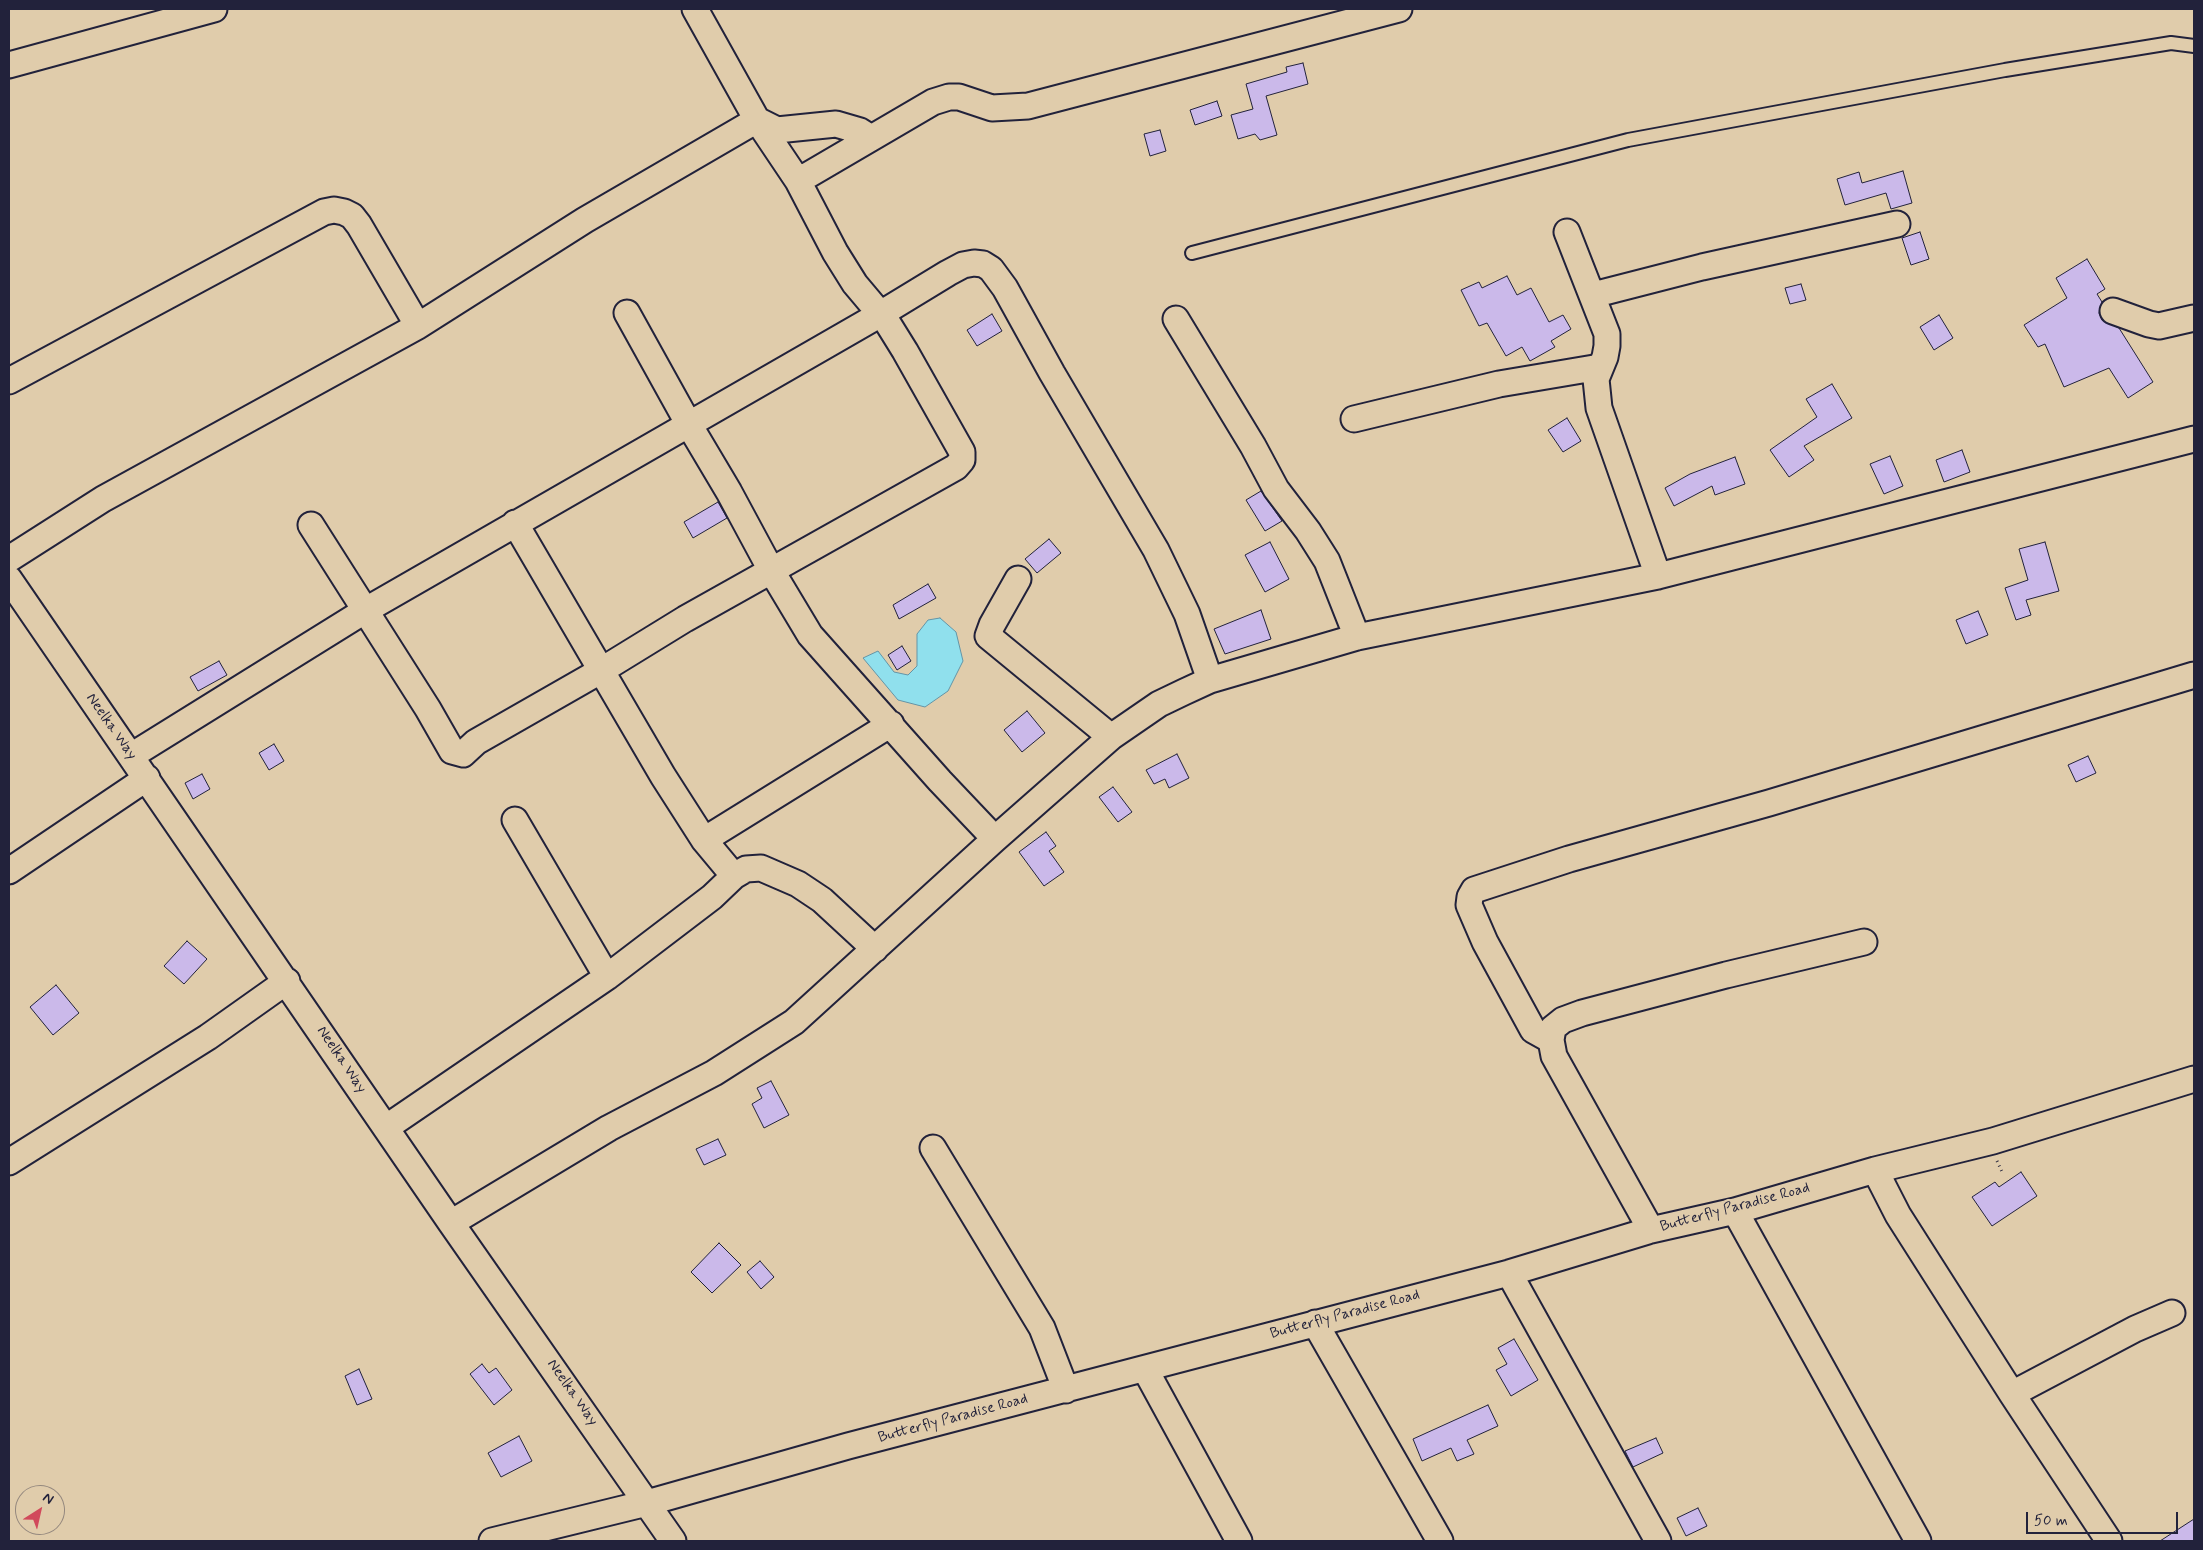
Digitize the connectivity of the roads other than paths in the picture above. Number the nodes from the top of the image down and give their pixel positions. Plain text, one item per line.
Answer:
1 (214, 9) edge
2 (695, 9) edge
3 (1399, 9) edge
4 (2194, 46) edge
5 (9, 65) edge
6 (757, 120) junction
7 (871, 138) junction
8 (798, 181) junction
9 (1897, 224) dead end
10 (1567, 232) dead end
11 (1192, 253) dead end
12 (1593, 295) junction
13 (2113, 311) dead end
14 (627, 313) dead end
15 (879, 315) junction
16 (2194, 318) edge
17 (1176, 319) dead end
18 (418, 326) junction
19 (1600, 367) junction
20 (11, 374) edge
21 (1354, 419) dead end
22 (688, 424) junction
23 (2194, 439) edge
24 (515, 523) junction
25 (311, 525) dead end
26 (9, 558) edge
27 (772, 570) junction
28 (1658, 576) junction
29 (1018, 579) dead end
30 (12, 592) edge
31 (366, 610) junction
32 (1357, 637) junction
33 (602, 670) junction
34 (2194, 675) edge
35 (1210, 680) junction
36 (891, 724) junction
37 (1111, 737) junction
38 (131, 756) junction
39 (147, 778) junction
40 (514, 820) dead end
41 (995, 839) junction
42 (704, 840) junction
43 (9, 870) edge
44 (734, 876) junction
45 (1864, 942) dead end
46 (875, 949) junction
47 (607, 977) junction
48 (287, 981) junction
49 (1551, 1040) junction
50 (2194, 1079) edge
51 (387, 1127) junction
52 (932, 1148) dead end
53 (9, 1162) edge
54 (1875, 1170) junction
55 (1735, 1211) junction
56 (451, 1222) junction
57 (1651, 1230) junction
58 (1509, 1273) junction
59 (2172, 1313) dead end
60 (1315, 1323) junction
61 (1146, 1369) junction
62 (1066, 1390) junction
63 (2012, 1394) junction
64 (647, 1504) junction
65 (492, 1541) edge
66 (674, 1541) edge
67 (1239, 1541) edge
68 (1440, 1541) edge
69 (1658, 1541) edge
70 (1918, 1541) edge
71 (2110, 1541) edge

1 - 5 street
2 - 6 street
3 - 7 street
4 - 11 lane
6 - 7 street
6 - 8 street
6 - 18 street
7 - 8 street
8 - 15 street
9 - 12 street
10 - 12 street
12 - 19 street
13 - 16 street
14 - 22 street
15 - 22 street
15 - 27 street
15 - 35 street
17 - 32 street
18 - 20 street
18 - 26 street
19 - 21 street
19 - 28 street
22 - 24 street
22 - 27 street
23 - 28 street
24 - 31 street
24 - 33 street
25 - 31 street
27 - 33 street
27 - 36 street
28 - 32 street
29 - 37 street
30 - 38 street, Neelka Way
31 - 33 street
31 - 38 street
32 - 35 street
33 - 42 street
34 - 49 street
35 - 37 street
36 - 41 street
36 - 42 street
37 - 41 street
38 - 39 street, Neelka Way
39 - 43 street
39 - 48 street, Neelka Way
40 - 47 street
41 - 46 street
42 - 44 street
44 - 46 street
44 - 47 street
45 - 49 street
46 - 56 street
47 - 51 street
48 - 51 street, Neelka Way
48 - 53 street
49 - 57 street
50 - 54 street, Butterfly Paradise Road
51 - 56 street, Neelka Way
52 - 62 street
54 - 55 street, Butterfly Paradise Road
54 - 63 street
55 - 57 street, Butterfly Paradise Road
55 - 70 street
56 - 64 street, Neelka Way
57 - 58 street, Butterfly Paradise Road
58 - 60 street, Butterfly Paradise Road
58 - 69 street
59 - 63 street
60 - 61 street, Butterfly Paradise Road
60 - 68 street
61 - 62 street, Butterfly Paradise Road
61 - 67 street
62 - 64 street, Butterfly Paradise Road
63 - 71 street
64 - 65 street, Butterfly Paradise Road
64 - 66 street, Neelka Way

